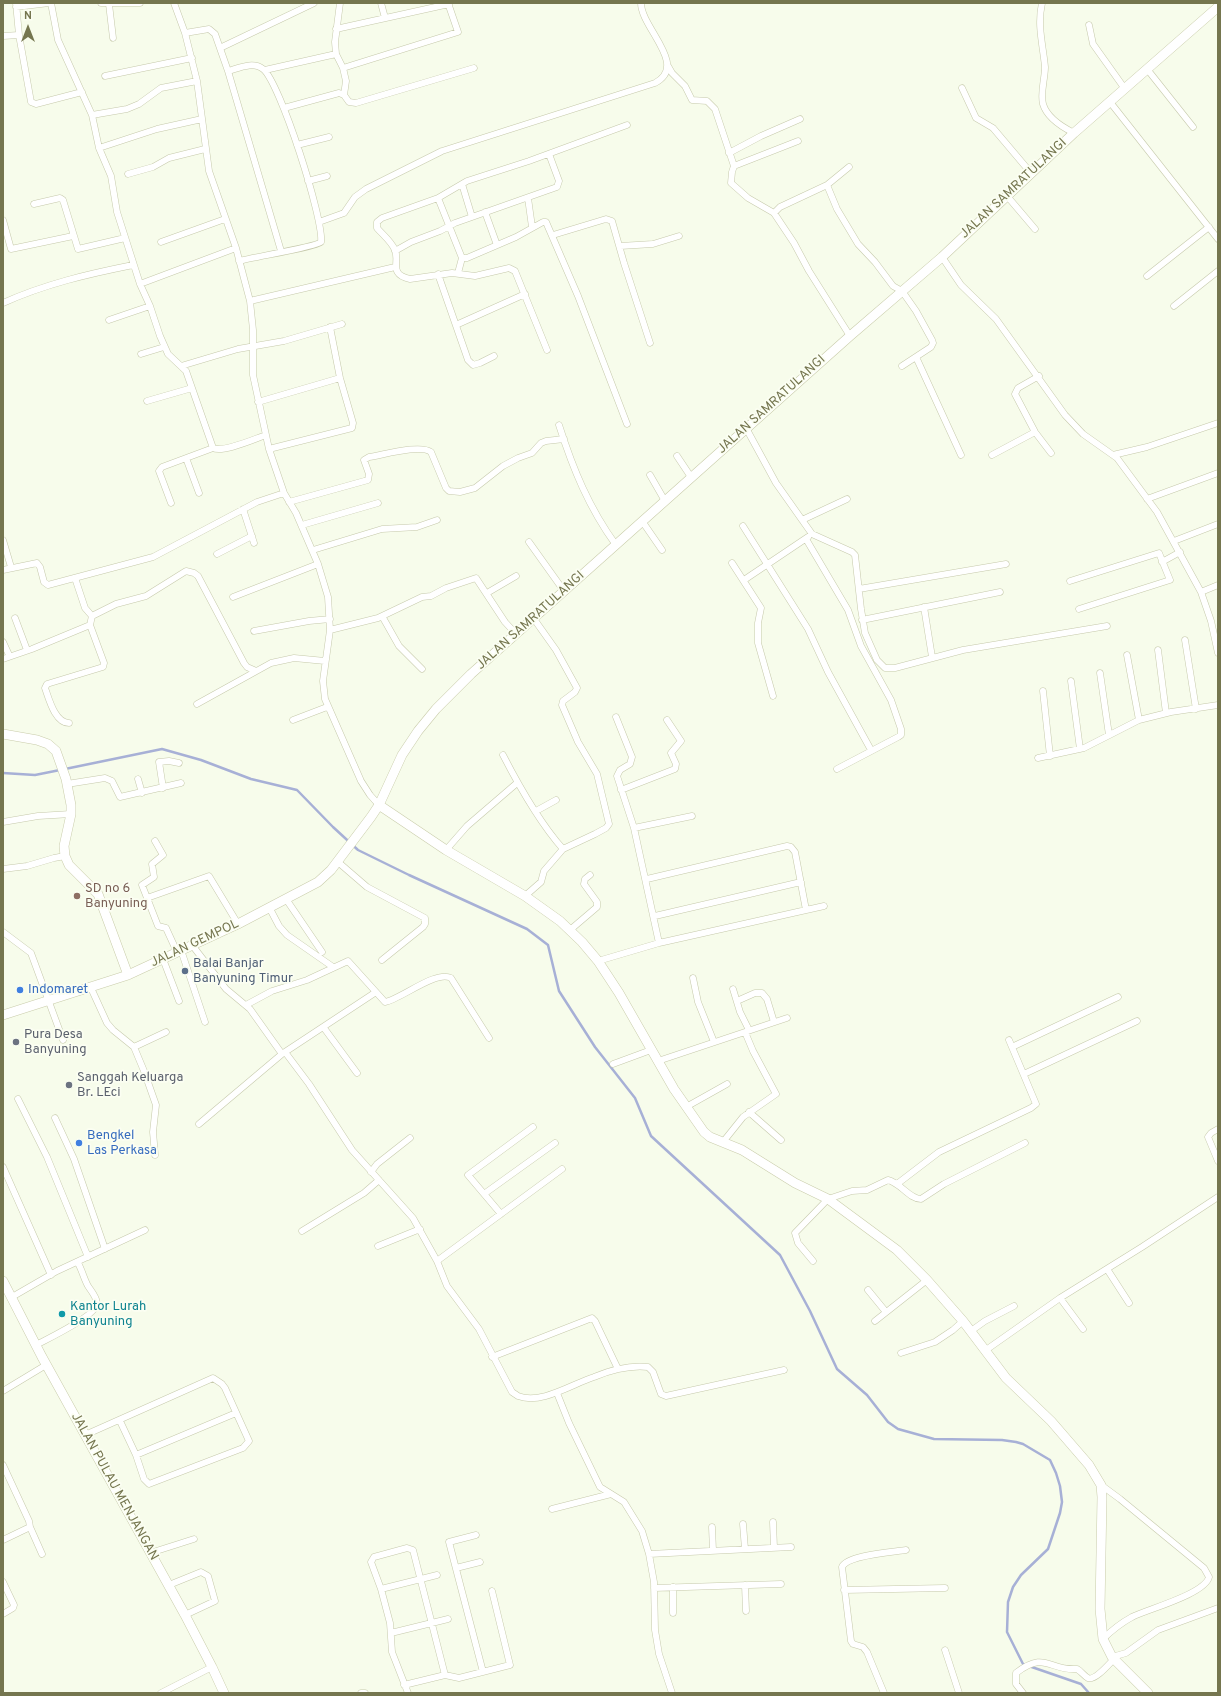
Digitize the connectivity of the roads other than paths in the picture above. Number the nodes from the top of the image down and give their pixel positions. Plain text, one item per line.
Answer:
1 (50, 3) edge
2 (101, 3) edge
3 (140, 3) edge
4 (314, 3) edge
5 (340, 3) edge
6 (381, 3) edge
7 (415, 3) edge
8 (449, 3) edge
9 (641, 3) edge
10 (1042, 3) edge
11 (109, 4) edge
12 (176, 4) edge
13 (16, 5) edge
14 (1218, 7) edge
15 (418, 11) junction
16 (386, 18) junction
17 (1089, 25) dead end
18 (336, 29) junction
19 (185, 33) junction
20 (18, 35) junction
21 (3, 36) edge
22 (113, 38) dead end
23 (220, 48) junction
24 (336, 54) junction
25 (192, 58) junction
26 (668, 66) junction
27 (343, 68) junction
28 (474, 68) dead end
29 (1147, 69) junction
30 (265, 70) junction
31 (228, 71) junction
32 (105, 76) dead end
33 (197, 81) junction
34 (962, 88) dead end
35 (1125, 88) junction
36 (82, 92) junction
37 (344, 95) junction
38 (1110, 102) junction
39 (284, 108) junction
40 (92, 115) junction
41 (202, 119) junction
42 (800, 119) dead end
43 (628, 125) dead end
44 (1193, 127) dead end
45 (1074, 133) junction
46 (329, 137) dead end
47 (798, 141) dead end
48 (297, 145) junction
49 (99, 148) junction
50 (205, 149) junction
51 (729, 153) junction
52 (549, 154) junction
53 (734, 166) junction
54 (849, 167) dead end
55 (1031, 173) junction
56 (128, 174) dead end
57 (327, 176) dead end
58 (308, 182) junction
59 (462, 184) junction
60 (827, 185) junction
61 (1007, 196) junction
62 (438, 198) junction
63 (528, 198) junction
64 (34, 204) dead end
65 (485, 212) junction
66 (774, 213) junction
67 (472, 217) junction
68 (225, 219) junction
69 (3, 220) edge
70 (320, 222) junction
71 (450, 225) junction
72 (532, 227) junction
73 (1209, 227) junction
74 (1035, 228) dead end
75 (553, 235) junction
76 (74, 236) junction
77 (679, 236) dead end
78 (125, 238) junction
79 (1218, 239) edge
80 (161, 242) dead end
81 (497, 245) junction
82 (620, 246) junction
83 (236, 248) junction
84 (280, 251) junction
85 (396, 251) junction
86 (942, 257) junction
87 (462, 258) junction
88 (239, 261) junction
89 (133, 265) junction
90 (395, 267) junction
91 (1218, 271) edge
92 (458, 273) junction
93 (438, 274) junction
94 (1147, 276) dead end
95 (140, 284) junction
96 (902, 291) junction
97 (525, 294) junction
98 (250, 301) junction
99 (3, 304) edge
100 (150, 306) junction
101 (1174, 306) dead end
102 (109, 320) dead end
103 (342, 324) dead end
104 (456, 325) junction
105 (330, 327) junction
106 (850, 336) junction
107 (650, 343) dead end
108 (164, 347) junction
109 (253, 347) junction
110 (547, 350) dead end
111 (141, 354) dead end
112 (494, 356) dead end
113 (916, 357) junction
114 (181, 366) junction
115 (902, 366) dead end
116 (1039, 376) junction
117 (340, 378) junction
118 (192, 388) junction
119 (147, 401) dead end
120 (258, 402) junction
121 (1218, 423) edge
122 (628, 424) dead end
123 (559, 425) dead end
124 (746, 428) junction
125 (1034, 432) junction
126 (266, 435) junction
127 (564, 439) junction
128 (213, 448) junction
129 (269, 449) junction
130 (1051, 453) dead end
131 (961, 455) dead end
132 (992, 455) dead end
133 (1113, 455) junction
134 (677, 456) dead end
135 (186, 458) junction
136 (1218, 473) edge
137 (650, 475) dead end
138 (691, 477) junction
139 (199, 493) dead end
140 (284, 493) junction
141 (847, 499) dead end
142 (1147, 499) junction
143 (665, 501) junction
144 (289, 502) junction
145 (171, 503) dead end
146 (378, 503) dead end
147 (244, 510) junction
148 (437, 520) dead end
149 (802, 520) junction
150 (642, 521) junction
151 (1218, 524) edge
152 (302, 525) junction
153 (743, 526) dead end
154 (812, 534) junction
155 (252, 536) junction
156 (806, 539) junction
157 (3, 540) edge
158 (1174, 541) junction
159 (529, 542) dead end
160 (254, 543) dead end
161 (616, 545) junction
162 (313, 550) junction
163 (662, 550) dead end
164 (1180, 552) junction
165 (217, 554) dead end
166 (1162, 562) junction
167 (732, 563) dead end
168 (318, 564) junction
169 (767, 564) junction
170 (1006, 564) dead end
171 (11, 567) junction
172 (3, 570) edge
173 (516, 576) dead end
174 (75, 578) junction
175 (744, 580) junction
176 (1070, 581) dead end
177 (1218, 585) edge
178 (859, 589) junction
179 (564, 591) junction
180 (487, 592) junction
181 (1000, 592) dead end
182 (1201, 592) junction
183 (233, 597) dead end
184 (924, 607) junction
185 (1079, 609) dead end
186 (92, 616) junction
187 (382, 616) junction
188 (15, 618) dead end
189 (330, 619) junction
190 (534, 619) junction
191 (862, 620) junction
192 (90, 625) junction
193 (1107, 626) dead end
194 (330, 630) junction
195 (254, 631) dead end
196 (516, 634) junction
197 (1185, 640) dead end
198 (3, 642) edge
199 (27, 650) junction
200 (1158, 650) dead end
201 (1218, 653) edge
202 (9, 655) junction
203 (1127, 655) dead end
204 (932, 657) junction
205 (3, 659) edge
206 (326, 661) junction
207 (422, 669) dead end
208 (256, 671) junction
209 (1100, 673) dead end
210 (1071, 682) dead end
211 (1043, 691) dead end
212 (773, 696) dead end
213 (197, 704) dead end
214 (1218, 705) edge
215 (327, 707) junction
216 (1196, 709) junction
217 (1166, 713) junction
218 (616, 717) dead end
219 (293, 720) dead end
220 (667, 720) dead end
221 (1139, 720) junction
222 (69, 723) dead end
223 (3, 734) edge
224 (1109, 735) junction
225 (1080, 749) junction
226 (871, 750) junction
227 (503, 755) dead end
228 (1050, 756) junction
229 (1038, 758) dead end
230 (179, 763) dead end
231 (837, 769) dead end
232 (138, 779) dead end
233 (67, 781) junction
234 (181, 783) dead end
235 (517, 783) junction
236 (163, 788) junction
237 (622, 790) junction
238 (142, 793) junction
239 (556, 800) dead end
240 (379, 805) junction
241 (536, 811) junction
242 (71, 814) junction
243 (692, 816) dead end
244 (3, 822) edge
245 (634, 828) junction
246 (361, 831) joint
247 (156, 841) dead end
248 (563, 849) junction
249 (446, 850) junction
250 (64, 856) junction
251 (338, 862) junction
252 (3, 869) edge
253 (590, 875) dead end
254 (647, 879) junction
255 (801, 882) junction
256 (525, 896) junction
257 (147, 898) junction
258 (286, 899) junction
259 (824, 906) dead end
260 (269, 907) junction
261 (806, 910) junction
262 (655, 916) junction
263 (238, 924) junction
264 (570, 930) junction
265 (3, 932) edge
266 (659, 943) junction
267 (192, 945) junction
268 (179, 951) junction
269 (322, 952) dead end
270 (163, 959) junction
271 (382, 960) dead end
272 (598, 961) junction
273 (332, 967) junction
274 (128, 975) junction
275 (693, 978) dead end
276 (91, 988) junction
277 (733, 989) dead end
278 (376, 992) junction
279 (1118, 997) dead end
280 (50, 1001) junction
281 (179, 1001) dead end
282 (737, 1001) junction
283 (246, 1005) junction
284 (3, 1015) edge
285 (787, 1018) dead end
286 (1137, 1021) dead end
287 (204, 1022) dead end
288 (774, 1022) junction
289 (324, 1028) junction
290 (747, 1031) junction
291 (166, 1032) dead end
292 (490, 1038) dead end
293 (63, 1040) dead end
294 (714, 1042) junction
295 (134, 1047) junction
296 (651, 1050) junction
297 (283, 1053) junction
298 (658, 1061) junction
299 (613, 1064) dead end
300 (357, 1073) dead end
301 (1024, 1074) junction
302 (726, 1084) dead end
303 (18, 1099) dead end
304 (686, 1107) junction
305 (749, 1112) junction
306 (55, 1118) dead end
307 (199, 1124) dead end
308 (533, 1127) dead end
309 (1218, 1129) edge
310 (410, 1138) dead end
311 (781, 1140) dead end
312 (723, 1142) junction
313 (556, 1143) dead end
314 (1024, 1143) dead end
315 (155, 1155) dead end
316 (1218, 1161) edge
317 (3, 1167) edge
318 (562, 1169) dead end
319 (371, 1172) junction
320 (379, 1180) junction
321 (897, 1184) junction
322 (484, 1194) junction
323 (1218, 1198) edge
324 (828, 1199) junction
325 (501, 1214) junction
326 (420, 1229) junction
327 (145, 1230) dead end
328 (302, 1231) dead end
329 (378, 1246) dead end
330 (105, 1249) junction
331 (88, 1257) junction
332 (437, 1261) junction
333 (813, 1261) dead end
334 (78, 1263) junction
335 (1106, 1269) junction
336 (50, 1275) junction
337 (927, 1280) junction
338 (3, 1281) edge
339 (868, 1290) dead end
340 (12, 1297) junction
341 (1060, 1298) junction
342 (1129, 1303) dead end
343 (1014, 1306) dead end
344 (886, 1312) junction
345 (875, 1321) dead end
346 (963, 1321) junction
347 (1083, 1329) dead end
348 (971, 1331) junction
349 (36, 1345) junction
350 (986, 1350) junction
351 (901, 1353) dead end
352 (492, 1357) junction
353 (46, 1365) junction
354 (618, 1369) junction
355 (784, 1370) dead end
356 (3, 1391) edge
357 (557, 1393) junction
358 (236, 1413) junction
359 (120, 1421) junction
360 (85, 1435) junction
361 (136, 1455) junction
362 (3, 1466) edge
363 (1101, 1485) junction
364 (611, 1494) junction
365 (552, 1509) dead end
366 (773, 1522) dead end
367 (743, 1524) dead end
368 (30, 1527) junction
369 (712, 1527) dead end
370 (476, 1535) dead end
371 (194, 1539) dead end
372 (3, 1540) edge
373 (791, 1547) dead end
374 (774, 1548) junction
375 (745, 1549) junction
376 (906, 1550) dead end
377 (713, 1551) junction
378 (150, 1553) junction
379 (42, 1554) dead end
380 (649, 1554) junction
381 (480, 1562) dead end
382 (456, 1568) junction
383 (437, 1575) dead end
384 (421, 1579) junction
385 (3, 1582) edge
386 (781, 1584) dead end
387 (169, 1585) junction
388 (745, 1585) junction
389 (673, 1587) junction
390 (654, 1588) junction
391 (945, 1588) dead end
392 (381, 1589) junction
393 (844, 1590) junction
394 (492, 1592) dead end
395 (1218, 1608) edge
396 (746, 1610) dead end
397 (674, 1613) dead end
398 (3, 1614) edge
399 (185, 1615) junction
400 (448, 1619) dead end
401 (432, 1623) junction
402 (391, 1633) junction
403 (1103, 1639) junction
404 (945, 1650) dead end
405 (1113, 1658) junction
406 (212, 1667) junction
407 (483, 1672) junction
408 (445, 1675) junction
409 (404, 1686) junction
410 (162, 1693) edge
411 (224, 1693) edge
412 (361, 1693) edge
413 (366, 1693) edge
414 (408, 1693) edge
415 (672, 1693) edge
416 (884, 1693) edge
417 (959, 1693) edge
418 (1023, 1693) edge
419 (1148, 1693) edge

1 - 13 street
1 - 36 street
2 - 11 street
3 - 11 street
4 - 23 street
5 - 18 street
6 - 16 street
7 - 15 street
8 - 15 street
8 - 27 street
9 - 26 street
10 - 45 street
11 - 22 street
12 - 19 street
13 - 20 street
14 - 29 street, JALAN SAMRATULANGI
15 - 16 street
16 - 18 street
17 - 35 street
18 - 24 street
19 - 23 street
19 - 25 street
20 - 21 street
20 - 36 street
23 - 31 street
24 - 27 street
24 - 30 street
25 - 32 street
25 - 33 street
26 - 51 street
26 - 70 street
27 - 37 street
28 - 37 street
29 - 35 street, JALAN SAMRATULANGI
29 - 44 street
30 - 31 street
30 - 39 street
31 - 84 street
33 - 40 street
33 - 41 street
34 - 55 street
35 - 38 street, JALAN SAMRATULANGI
36 - 40 street
37 - 39 street
38 - 45 street, JALAN SAMRATULANGI
38 - 73 street
39 - 48 street
40 - 49 street
41 - 49 street
41 - 50 street
42 - 51 street
43 - 52 street
45 - 55 street, JALAN SAMRATULANGI
46 - 48 street
47 - 53 street
48 - 58 street
49 - 78 street
50 - 56 street
50 - 68 street
51 - 53 street
52 - 59 street
52 - 63 street
53 - 66 street
54 - 60 street
55 - 61 street, JALAN SAMRATULANGI
57 - 58 street
58 - 70 street
59 - 62 street
59 - 67 street
60 - 66 street
60 - 96 street
61 - 74 street
61 - 86 street, JALAN SAMRATULANGI
62 - 71 street
62 - 85 street
63 - 65 street
63 - 72 street
64 - 76 street
65 - 67 street
65 - 81 street
66 - 106 street
67 - 71 street
68 - 80 street
68 - 83 street
69 - 76 street
70 - 84 street
71 - 85 street
71 - 87 street
72 - 75 street
72 - 81 street
73 - 79 street
73 - 94 street
75 - 82 street
75 - 122 street
76 - 78 street
77 - 82 street
78 - 89 street
81 - 87 street
82 - 107 street
83 - 88 street
83 - 95 street
84 - 88 street
85 - 90 street
86 - 96 street, JALAN SAMRATULANGI
86 - 116 street
87 - 92 street
88 - 98 street
89 - 95 street
89 - 99 street
90 - 93 street
90 - 98 street
91 - 101 street
92 - 93 street
92 - 97 street
93 - 104 street
95 - 100 street
96 - 106 street, JALAN SAMRATULANGI
96 - 113 street
97 - 104 street
97 - 110 street
98 - 109 street
100 - 102 street
100 - 108 street
103 - 105 street
104 - 112 street
105 - 109 street
105 - 117 street
106 - 124 street, JALAN SAMRATULANGI
108 - 111 street
108 - 114 street
109 - 114 street
109 - 120 street
113 - 115 street
113 - 131 street
114 - 118 street
116 - 125 street
116 - 133 street
117 - 120 street
117 - 129 street
118 - 119 street
118 - 128 street
120 - 126 street
121 - 133 street
123 - 127 street
124 - 138 street, JALAN SAMRATULANGI
124 - 149 street
125 - 130 street
125 - 132 street
126 - 128 street
126 - 129 street
127 - 144 street
127 - 161 street
128 - 135 street
129 - 140 street
133 - 142 street
134 - 138 street
135 - 139 street
135 - 145 street
136 - 142 street
137 - 143 street
138 - 143 street, JALAN SAMRATULANGI
140 - 144 street
140 - 147 street
141 - 149 street
142 - 158 street
143 - 150 street, JALAN SAMRATULANGI
144 - 152 street
146 - 152 street
147 - 155 street
147 - 174 street
148 - 162 street
149 - 154 street
150 - 161 street, JALAN SAMRATULANGI
150 - 163 street
151 - 158 street
152 - 162 street
153 - 169 street
154 - 156 street
154 - 178 street
155 - 160 street
155 - 165 street
156 - 169 street
156 - 226 street
157 - 171 street
158 - 164 street
159 - 179 street
161 - 179 street, JALAN SAMRATULANGI
162 - 168 street
164 - 166 street
164 - 182 street
166 - 176 street
166 - 185 street
167 - 175 street
168 - 183 street
168 - 189 street
169 - 175 street
169 - 226 street
170 - 178 street
171 - 172 street
171 - 174 street
173 - 180 street
174 - 186 street
175 - 212 street
177 - 182 street
178 - 191 street
179 - 190 street, JALAN SAMRATULANGI
180 - 187 street
180 - 196 street
181 - 184 street
182 - 201 street
184 - 191 street
184 - 204 street
186 - 192 street
186 - 208 street
187 - 194 street
187 - 207 street
188 - 199 street
189 - 194 street
189 - 195 street
190 - 196 street, JALAN SAMRATULANGI
190 - 248 street
191 - 204 street
192 - 199 street
192 - 222 street
193 - 204 street
194 - 206 street
196 - 240 street, JALAN SAMRATULANGI
197 - 216 street
198 - 202 street
199 - 202 street
200 - 217 street
202 - 205 street
203 - 221 street
206 - 208 street
206 - 215 street
208 - 213 street
209 - 224 street
210 - 225 street
211 - 228 street
214 - 216 street
215 - 219 street
215 - 240 street
216 - 217 street
217 - 221 street
218 - 237 street
220 - 237 street
221 - 224 street
223 - 233 street
224 - 225 street
225 - 228 street
226 - 231 street
227 - 235 street
228 - 229 street
230 - 236 street
232 - 238 street
233 - 238 street
233 - 242 street
234 - 236 street
235 - 241 street
235 - 249 street
236 - 238 street
237 - 245 street
239 - 241 street
240 - 246 street, JALAN SAMRATULANGI
240 - 249 street
241 - 248 street
242 - 244 street
242 - 250 street
243 - 245 street
245 - 254 street
246 - 251 street, JALAN GEMPOL
247 - 257 street
248 - 256 street
249 - 256 street
250 - 252 street
250 - 274 street
251 - 258 street, JALAN GEMPOL
251 - 271 street
253 - 264 street
254 - 255 street
254 - 262 street
255 - 261 street
255 - 262 street
256 - 264 street
257 - 263 street
257 - 268 street
258 - 260 street, JALAN GEMPOL
258 - 269 street
259 - 261 street
260 - 263 street, JALAN GEMPOL
260 - 273 street
261 - 266 street
262 - 266 street
263 - 267 street, JALAN GEMPOL
264 - 272 street
265 - 280 street
266 - 272 street
267 - 268 street, JALAN GEMPOL
267 - 283 street
268 - 270 street, JALAN GEMPOL
268 - 287 street
270 - 274 street, JALAN GEMPOL
270 - 281 street
272 - 296 street
273 - 278 street
273 - 283 street
274 - 276 street, JALAN GEMPOL
275 - 294 street
276 - 280 street, JALAN GEMPOL
276 - 295 street
277 - 282 street
278 - 289 street
278 - 292 street
279 - 301 street
280 - 284 street, JALAN GEMPOL
280 - 293 street
282 - 288 street
282 - 290 street
283 - 297 street
285 - 288 street
286 - 301 street
288 - 290 street
289 - 297 street
289 - 300 street
290 - 294 street
290 - 305 street
291 - 295 street
294 - 298 street
295 - 315 street
296 - 298 street
296 - 299 street
297 - 307 street
297 - 319 street
298 - 304 street
301 - 321 street
302 - 304 street
303 - 331 street
304 - 312 street
305 - 311 street
305 - 312 street
306 - 330 street
308 - 322 street
309 - 316 street
310 - 319 street
312 - 324 street
313 - 322 street
314 - 321 street
317 - 336 street
318 - 325 street
319 - 320 street
320 - 326 street
320 - 328 street
321 - 324 street
322 - 325 street
323 - 335 street
324 - 333 street
324 - 337 street
325 - 332 street
326 - 329 street
326 - 332 street
327 - 330 street
330 - 331 street
331 - 334 street
332 - 352 street
334 - 336 street
334 - 349 street
335 - 341 street
335 - 342 street
336 - 340 street
337 - 344 street
337 - 346 street
338 - 340 street, JALAN PULAU MENJANGAN
339 - 344 street
340 - 349 street, JALAN PULAU MENJANGAN
341 - 347 street
341 - 350 street
343 - 348 street
344 - 345 street
346 - 348 street
346 - 351 street
348 - 350 street
349 - 353 street, JALAN PULAU MENJANGAN
350 - 363 street
352 - 354 street
352 - 357 street
353 - 356 street
353 - 360 street, JALAN PULAU MENJANGAN
354 - 355 street
354 - 357 street
357 - 364 street
358 - 359 street
358 - 361 street
358 - 361 street
359 - 360 street
359 - 361 street
360 - 378 street, JALAN PULAU MENJANGAN
362 - 368 street
363 - 403 street
363 - 403 street
364 - 365 street
364 - 380 street
366 - 374 street
367 - 375 street
368 - 372 street
368 - 379 street
369 - 377 street
370 - 382 street
371 - 378 street
373 - 374 street
374 - 375 street
375 - 377 street
376 - 393 street
377 - 380 street
378 - 387 street, JALAN PULAU MENJANGAN
380 - 390 street
381 - 382 street
382 - 407 street
383 - 384 street
384 - 392 street
384 - 392 street
384 - 401 street
385 - 398 street
386 - 388 street
387 - 399 street, JALAN PULAU MENJANGAN
387 - 399 street
388 - 389 street
388 - 396 street
389 - 390 street
389 - 397 street
390 - 415 street
391 - 393 street
392 - 402 street
393 - 416 street
394 - 407 street
395 - 405 street
399 - 406 street, JALAN PULAU MENJANGAN
400 - 401 street
401 - 402 street
401 - 408 street
402 - 409 street
403 - 405 street
404 - 417 street
405 - 418 street
405 - 419 street
406 - 410 street
406 - 411 street, JALAN PULAU MENJANGAN
407 - 408 street
408 - 409 street
409 - 414 street
412 - 413 street

